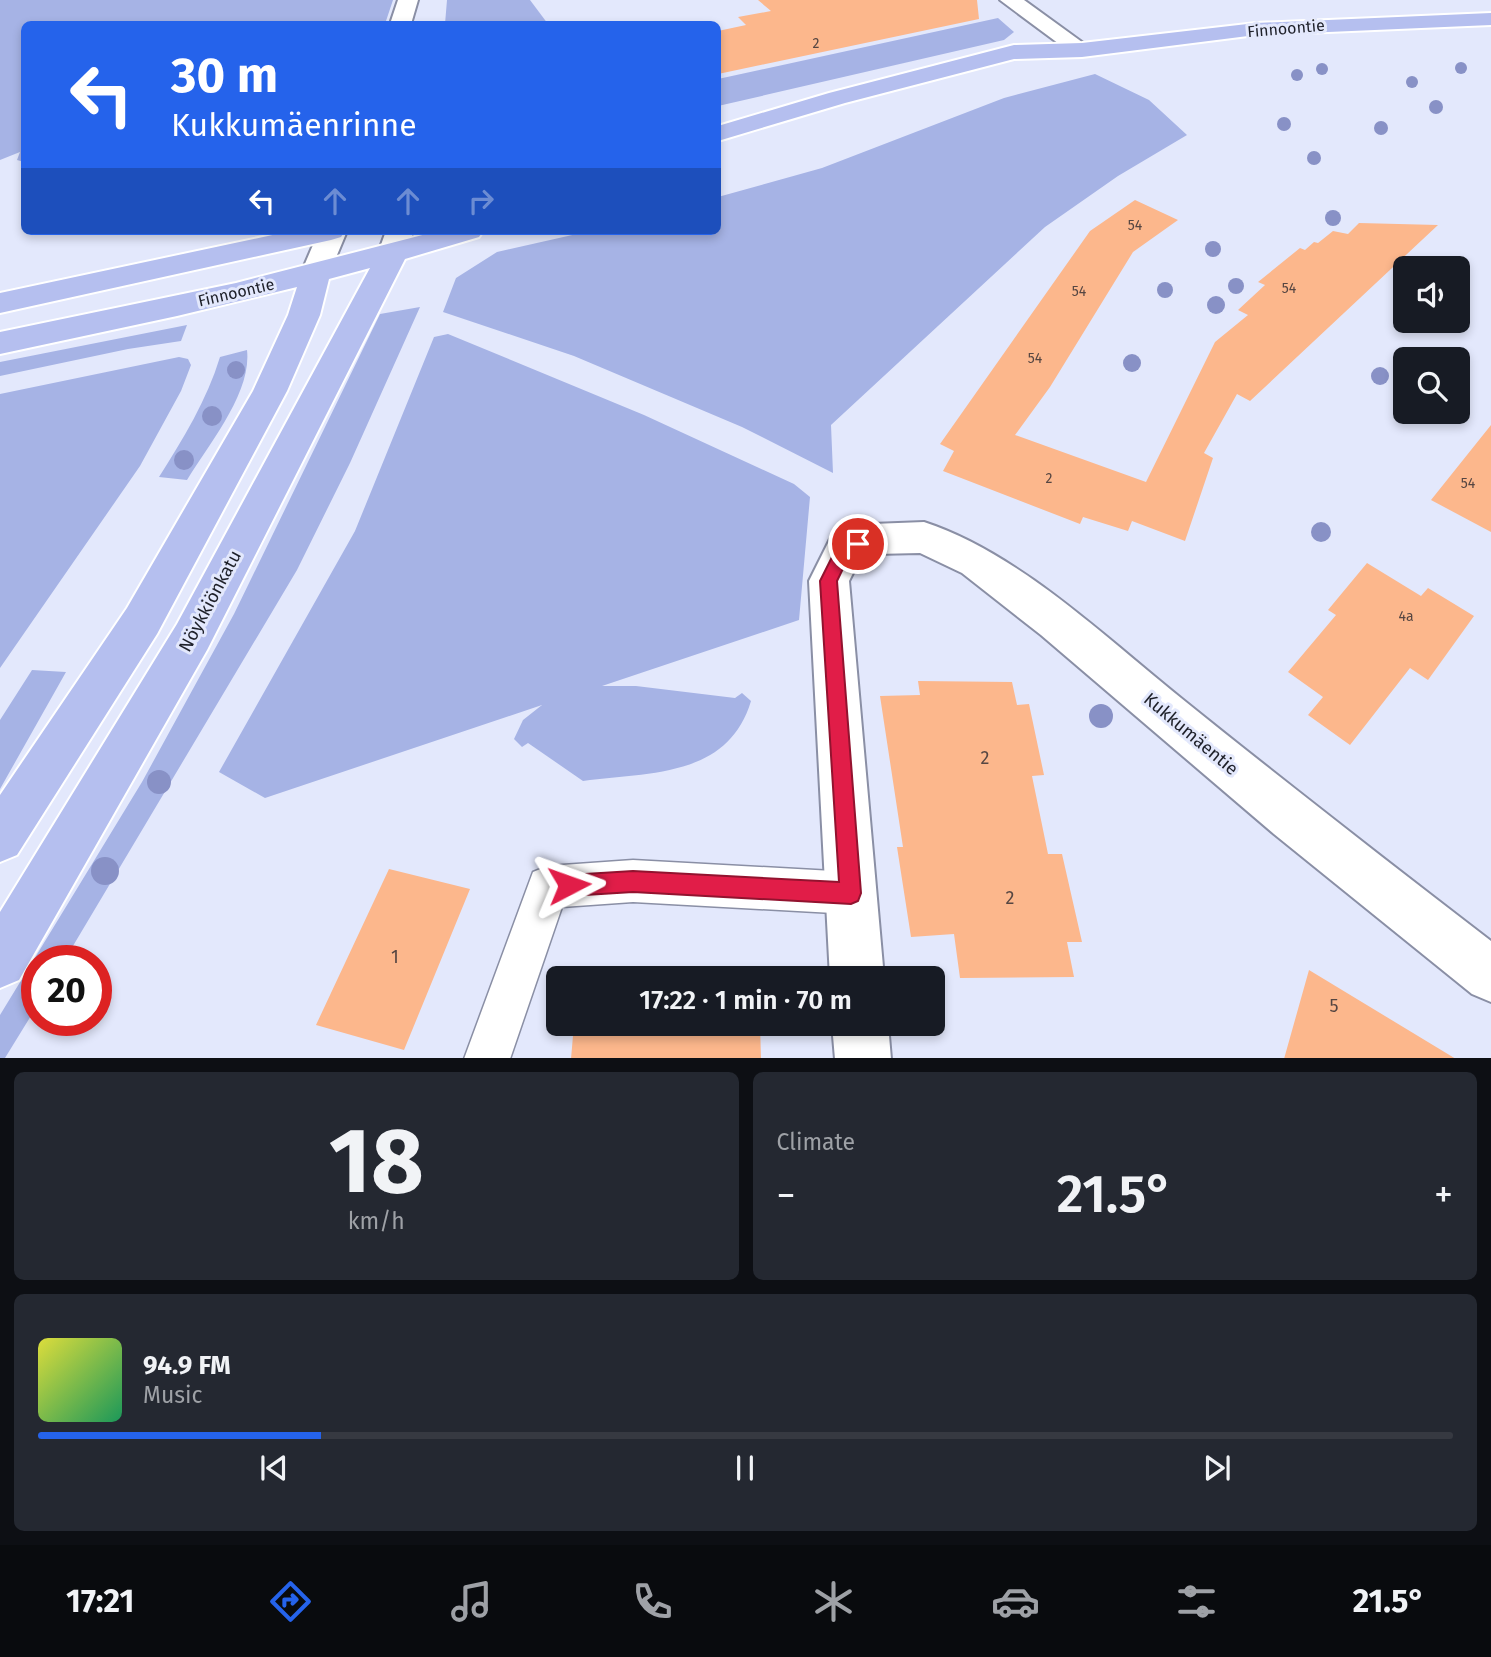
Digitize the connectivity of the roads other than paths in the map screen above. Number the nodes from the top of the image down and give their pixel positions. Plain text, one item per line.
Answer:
1 (408, 0) edge
2 (1010, 0) edge
3 (1491, 19) edge
4 (402, 21) edge
5 (1082, 50) junction
6 (875, 111) dead end
7 (838, 123) dead end
8 (721, 133) edge
9 (721, 155) edge
10 (314, 235) edge
11 (330, 235) edge
12 (442, 235) edge
13 (396, 242) edge
14 (316, 273) junction
15 (0, 303) edge
16 (0, 343) edge
17 (0, 838) edge
18 (851, 893) junction
19 (0, 961) edge
20 (856, 966) edge
21 (1491, 975) edge
22 (861, 1036) edge
23 (487, 1058) edge
24 (863, 1058) edge

1 - 4 street
2 - 5 street
3 - 5 main road, Finnoontie
5 - 6 main road, Finnoontie
5 - 8 main road, Finnoontie
7 - 9 main road
10 - 15 main road
11 - 14 street
12 - 13 main road, Finnoontie
13 - 14 main road, Finnoontie
13 - 19 main road, Nöykkiönkatu
14 - 16 main road, Finnoontie
14 - 17 main road
18 - 20 street
18 - 21 street, Kukkumäentie
18 - 23 lane
22 - 24 street

